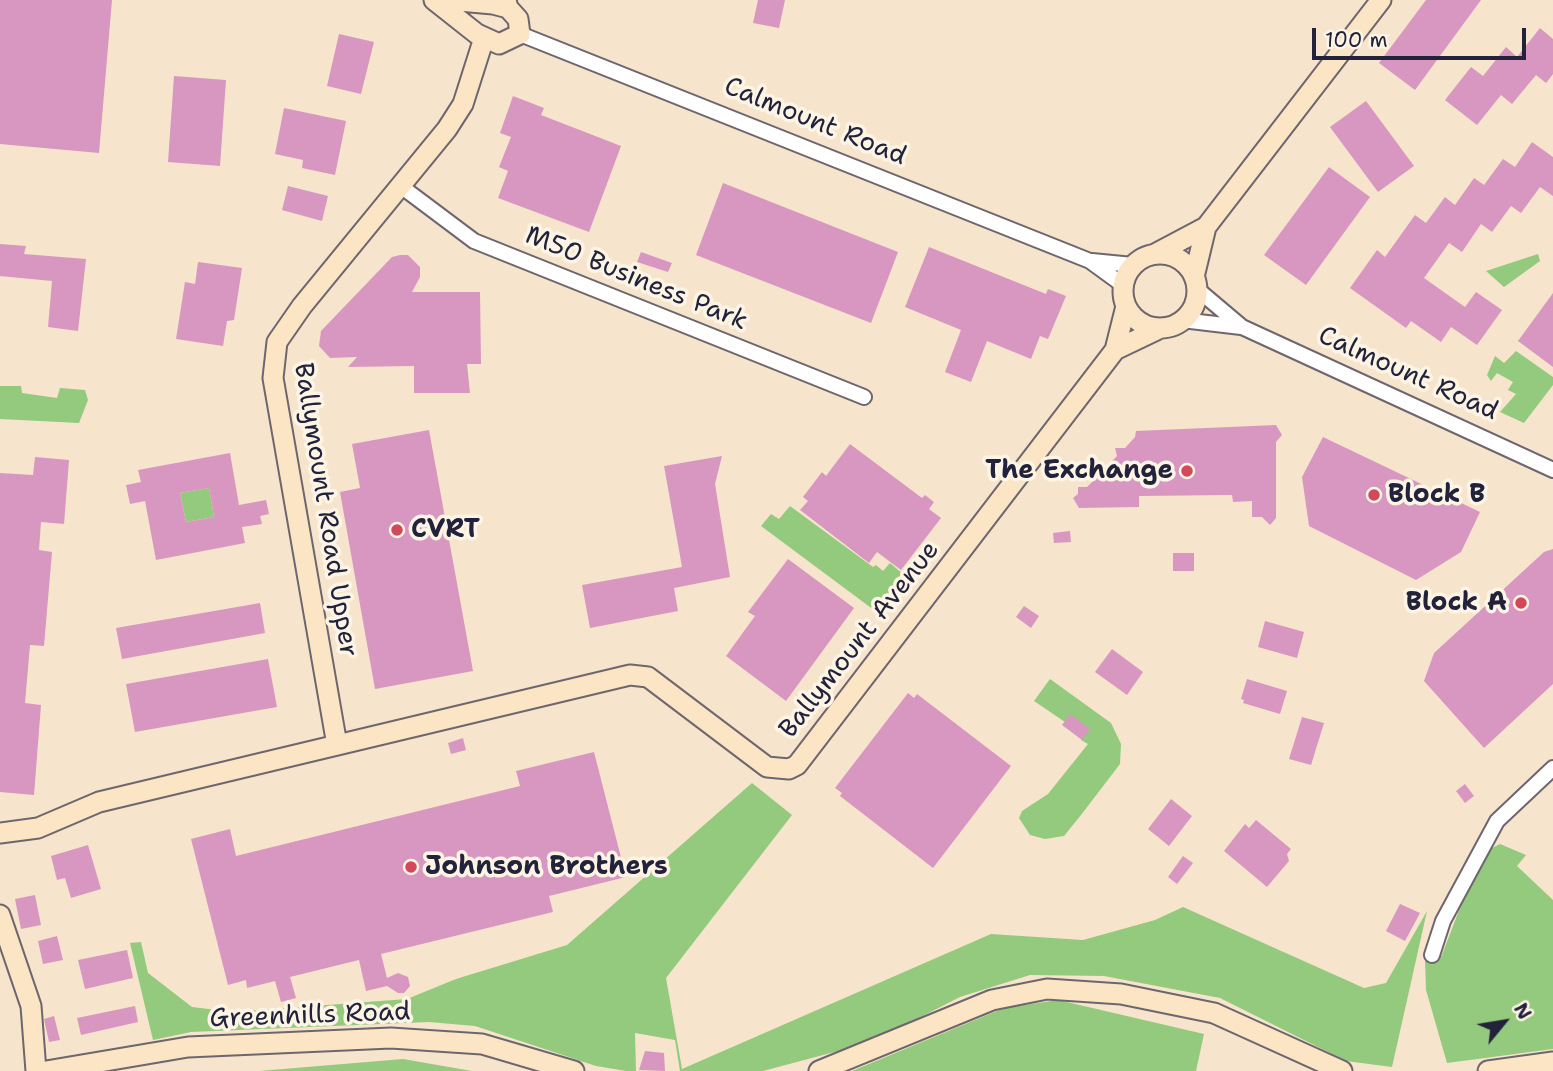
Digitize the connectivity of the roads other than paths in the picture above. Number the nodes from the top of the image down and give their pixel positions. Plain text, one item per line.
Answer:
1 (434, 0) edge
2 (448, 0) edge
3 (1381, 0) edge
4 (507, 4) edge
5 (520, 34) junction
6 (484, 38) junction
7 (402, 187) junction
8 (1206, 227) junction
9 (1155, 254) junction
10 (1090, 261) junction
11 (1133, 265) junction
12 (1195, 283) junction
13 (1123, 285) junction
14 (1126, 306) junction
15 (1182, 320) junction
16 (1242, 327) junction
17 (1161, 328) junction
18 (1115, 350) junction
19 (864, 397) dead end
20 (1553, 470) edge
21 (337, 745) junction
22 (1553, 768) edge
23 (0, 833) edge
24 (0, 915) edge
25 (1432, 955) dead end
26 (1553, 1062) edge
27 (36, 1071) edge
28 (46, 1071) edge
29 (574, 1071) edge
30 (820, 1071) edge
31 (1342, 1071) edge
32 (1489, 1071) edge

1 - 6 street
2 - 4 street
3 - 8 street
4 - 5 street
5 - 6 street
5 - 10 street, Calmount Road
6 - 7 street, Ballymount Road Upper
7 - 19 street, M50 Business Park
7 - 21 street, Ballymount Road Upper
8 - 9 street
8 - 12 street
9 - 11 street
9 - 12 street
10 - 11 street, Calmount Road
10 - 13 street, Calmount Road
11 - 13 street
12 - 15 street
12 - 16 street, Calmount Road
13 - 14 street
14 - 17 street
14 - 18 street, Ballymount Avenue
15 - 16 street, Calmount Road
15 - 17 street
16 - 20 street, Calmount Road
17 - 18 street, Ballymount Avenue
18 - 21 street, Ballymount Avenue
21 - 23 street
22 - 25 street
24 - 27 street
26 - 32 street
28 - 29 street, Greenhills Road
30 - 31 street

